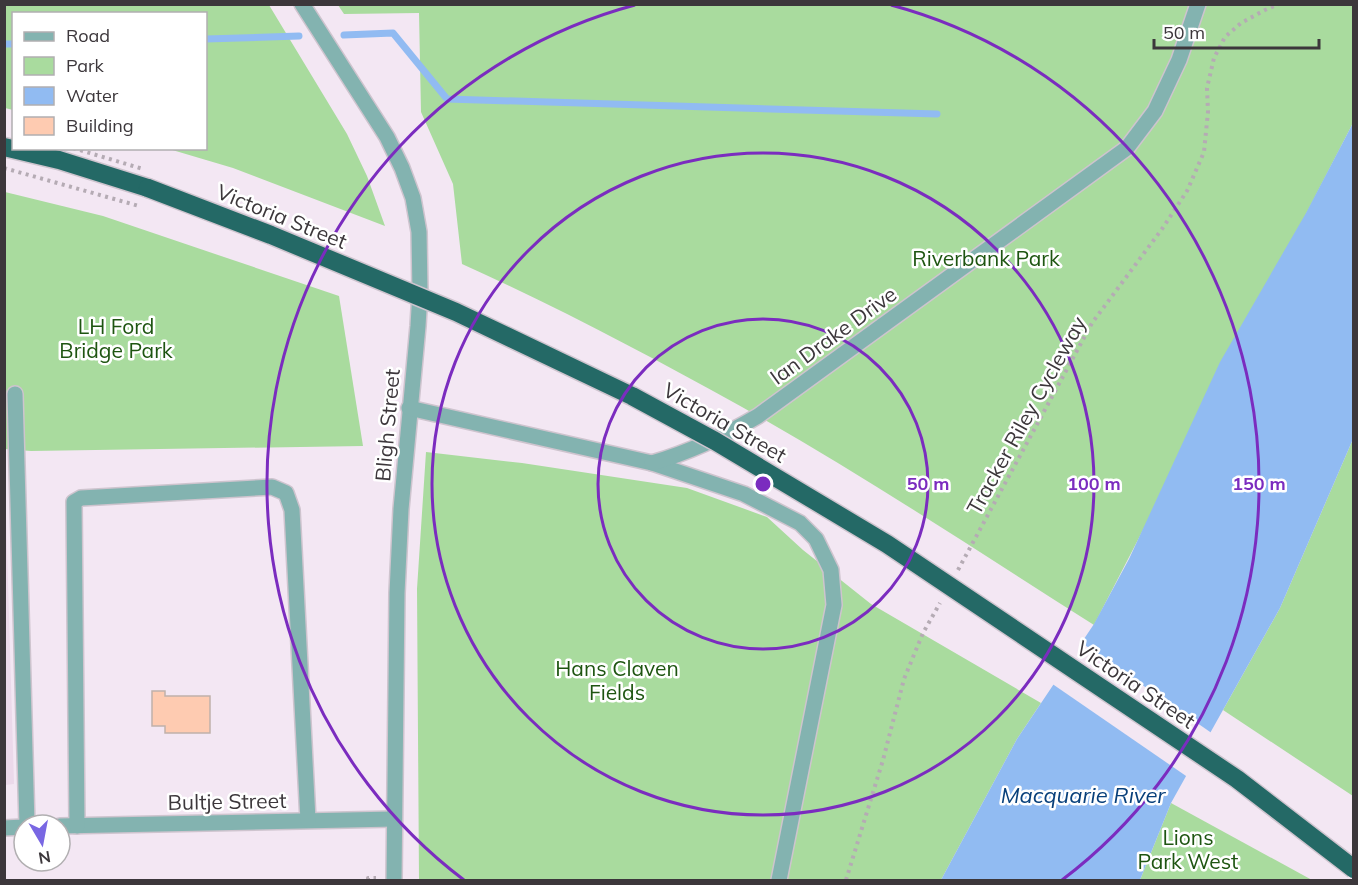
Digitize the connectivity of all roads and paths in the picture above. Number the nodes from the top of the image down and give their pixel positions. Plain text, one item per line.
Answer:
1 (302, 4) edge
2 (1198, 4) edge
3 (1279, 4) edge
4 (16, 150) edge
5 (4, 168) edge
6 (149, 210) dead end
7 (15, 394) dead end
8 (409, 408) junction
9 (652, 463) junction
10 (957, 571) dead end
11 (935, 596) dead end
12 (25, 813) edge
13 (394, 819) junction
14 (308, 820) junction
15 (72, 826) edge
16 (77, 826) junction
17 (1353, 869) edge
18 (394, 880) edge
19 (779, 880) edge
20 (846, 880) edge

1 - 8 street, Bligh Street
2 - 9 street, Ian Drake Drive
3 - 10 path, Tracker Riley Cycleway
4 - 17 highway, Victoria Street, bridge
5 - 6 path, bridge
7 - 12 street
8 - 9 street, Ian Drake Drive
8 - 13 street, Bligh Street
9 - 19 street
11 - 20 path
13 - 14 street, Bultje Street
13 - 18 street, Bligh Street
14 - 16 street, Bultje Street
14 - 16 street
15 - 16 street, Bultje Street

